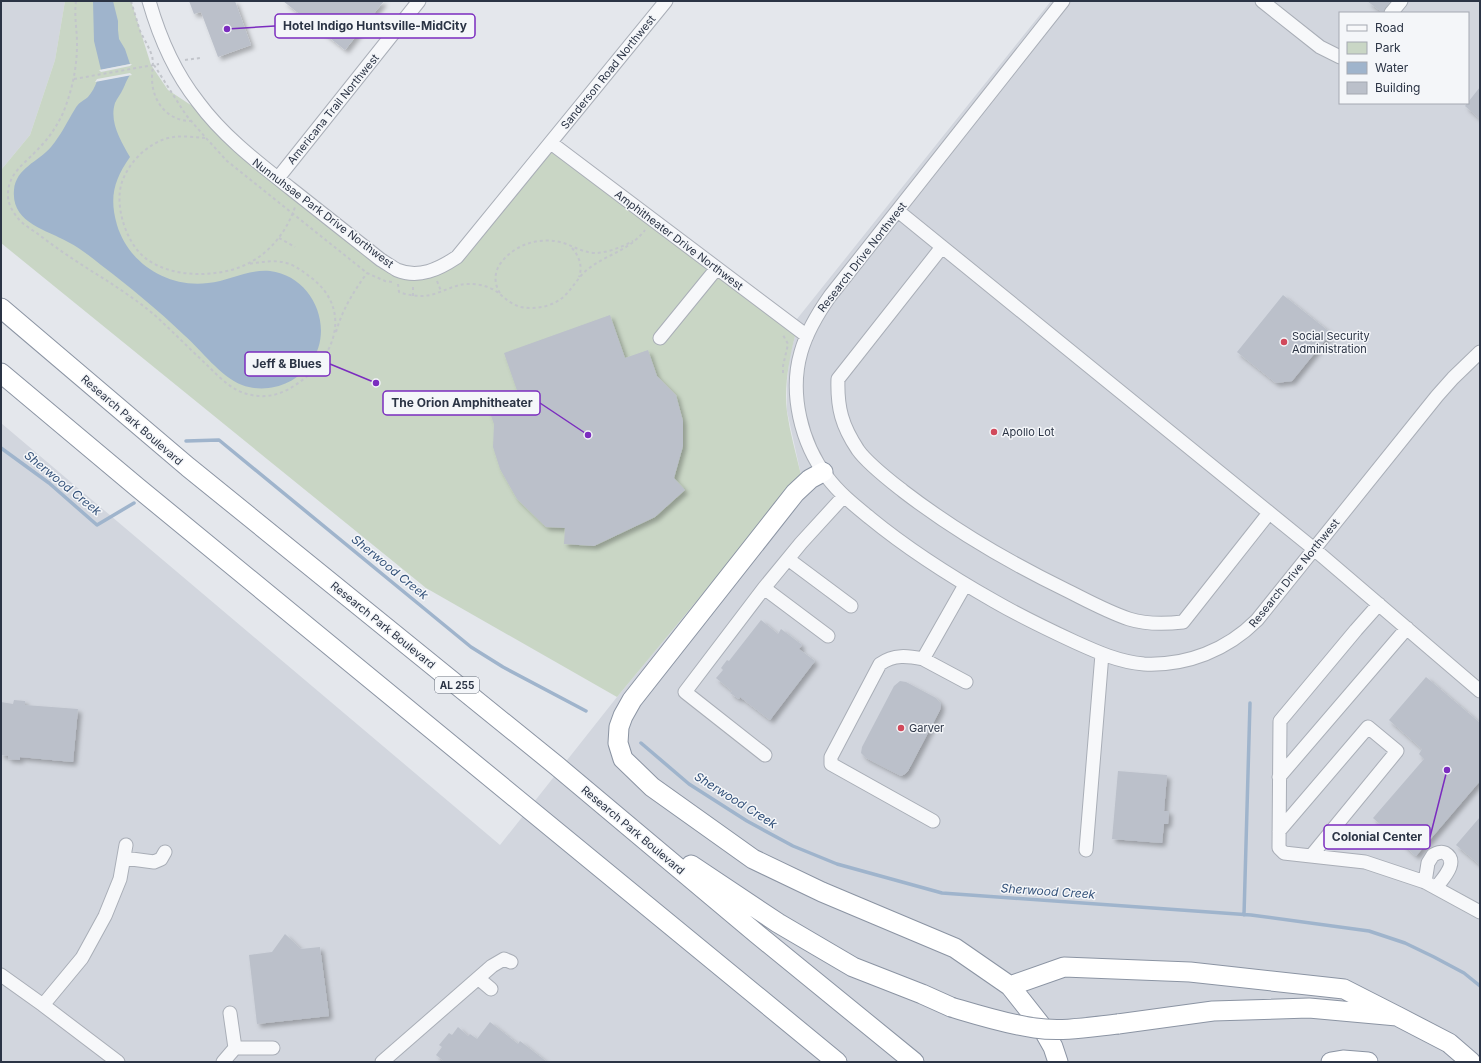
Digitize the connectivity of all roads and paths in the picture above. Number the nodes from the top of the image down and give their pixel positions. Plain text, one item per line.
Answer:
1 (76, 1) edge
2 (131, 1) edge
3 (150, 1) edge
4 (419, 1) edge
5 (666, 1) edge
6 (1063, 1) edge
7 (1262, 1) edge
8 (1401, 1) edge
9 (1392, 12) edge
10 (1339, 56) edge
11 (140, 68) dead end
12 (74, 79) junction
13 (191, 121) dead end
14 (206, 138) dead end
15 (551, 143) junction
16 (278, 178) junction
17 (298, 195) junction
18 (898, 210) junction
19 (647, 227) dead end
20 (279, 238) junction
21 (638, 239) junction
22 (570, 246) junction
23 (295, 247) dead end
24 (942, 247) junction
25 (248, 264) junction
26 (717, 268) junction
27 (366, 273) dead end
28 (436, 280) dead end
29 (578, 280) junction
30 (398, 284) dead end
31 (413, 284) dead end
32 (579, 284) dead end
33 (441, 291) junction
34 (413, 296) junction
35 (501, 296) junction
36 (1, 308) edge
37 (807, 336) junction
38 (335, 337) junction
39 (660, 338) dead end
40 (1480, 352) edge
41 (1, 373) edge
42 (823, 472) junction
43 (844, 496) junction
44 (1269, 513) junction
45 (1314, 549) junction
46 (788, 559) junction
47 (965, 585) junction
48 (764, 588) junction
49 (1380, 604) junction
50 (851, 606) dead end
51 (1407, 628) junction
52 (828, 636) dead end
53 (1102, 654) junction
54 (923, 659) junction
55 (966, 682) dead end
56 (1480, 691) edge
57 (765, 755) dead end
58 (1279, 777) junction
59 (610, 811) junction
60 (933, 822) dead end
61 (1278, 831) junction
62 (1086, 850) dead end
63 (165, 852) dead end
64 (1311, 856) junction
65 (1480, 912) edge
66 (511, 962) dead end
67 (1, 975) edge
68 (478, 978) junction
69 (736, 980) junction
70 (1010, 986) junction
71 (491, 989) dead end
72 (44, 1005) junction
73 (230, 1013) dead end
74 (1397, 1016) junction
75 (235, 1048) junction
76 (273, 1048) dead end
77 (118, 1062) edge
78 (223, 1062) edge
79 (382, 1062) edge
80 (818, 1062) edge
81 (837, 1062) edge
82 (914, 1062) edge
83 (1058, 1062) edge
84 (1331, 1062) edge
85 (1368, 1062) edge
86 (1471, 1062) edge

1 - 12 path
2 - 13 path
3 - 16 street, Nunnuhsae Park Drive Northwest
4 - 16 street, Americana Trail Northwest
5 - 15 street, Sanderson Road Northwest
6 - 18 street, Research Drive Northwest
7 - 10 street
8 - 9 street
11 - 12 path
12 - 38 path
14 - 25 path
15 - 17 street, Nunnuhsae Park Drive Northwest
15 - 26 street, Amphitheater Drive Northwest
16 - 17 street, Nunnuhsae Park Drive Northwest
17 - 20 path
18 - 24 street
18 - 37 street, Research Drive Northwest
19 - 21 path
20 - 23 path
20 - 25 path
21 - 22 path
21 - 29 path
22 - 29 path
22 - 35 path
24 - 44 street
24 - 44 street
25 - 38 path
26 - 37 street, Amphitheater Drive Northwest
26 - 39 street
27 - 38 path
28 - 33 path
29 - 32 path
29 - 35 path
30 - 34 path
31 - 34 path
33 - 34 path
33 - 35 path
36 - 59 highway, Research Park Boulevard / AL 255
37 - 42 street, Research Drive Northwest
40 - 45 street, Research Drive Northwest
41 - 69 highway
42 - 43 street, Research Drive Northwest
42 - 70 highway
43 - 46 street
43 - 47 street, Research Drive Northwest
44 - 45 street
45 - 49 street
45 - 53 street, Research Drive Northwest
46 - 48 street
46 - 50 street
47 - 53 street, Research Drive Northwest
47 - 54 street
48 - 52 street
48 - 57 street
49 - 51 street
49 - 58 street
51 - 56 street
51 - 58 street
53 - 62 street
54 - 55 street
54 - 60 street
58 - 61 street
59 - 74 highway, bridge
59 - 82 highway, Research Park Boulevard / AL 255
61 - 64 street
61 - 64 street
63 - 72 street
64 - 65 street
66 - 68 street
67 - 72 street
68 - 71 street
68 - 79 street
69 - 80 highway
69 - 81 highway
70 - 74 highway
70 - 83 highway
72 - 77 street
73 - 75 street
74 - 86 highway
75 - 76 street
75 - 78 street
84 - 85 highway

